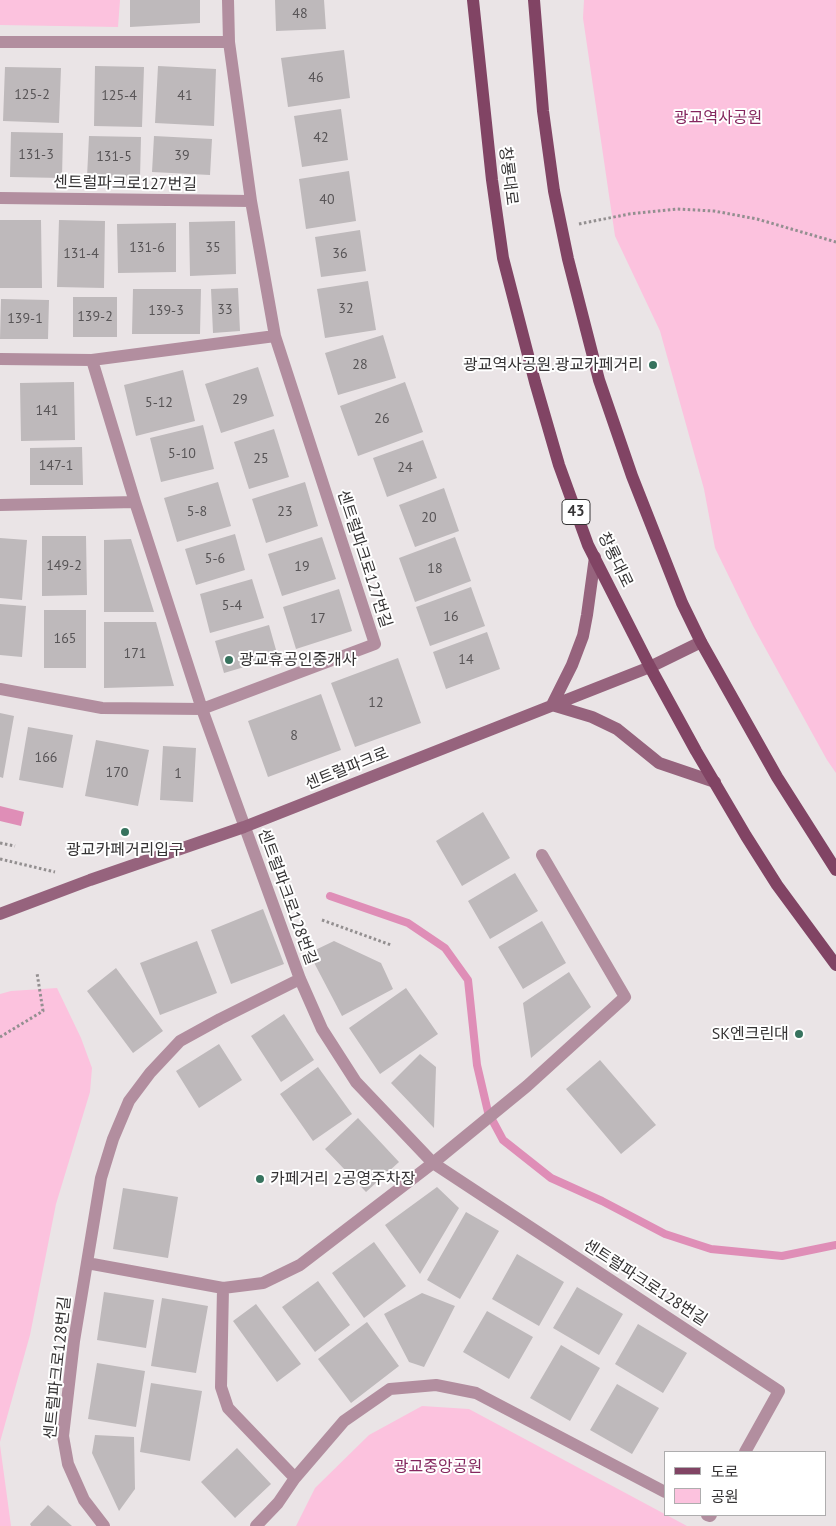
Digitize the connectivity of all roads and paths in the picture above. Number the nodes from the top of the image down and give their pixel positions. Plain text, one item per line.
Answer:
1 (228, 0) edge
2 (473, 0) edge
3 (534, 0) edge
4 (0, 42) edge
5 (229, 42) junction
6 (0, 198) edge
7 (251, 201) junction
8 (562, 227) junction
9 (836, 242) edge
10 (275, 336) junction
11 (0, 359) edge
12 (92, 360) junction
13 (135, 502) junction
14 (0, 505) edge
15 (595, 557) junction
16 (701, 642) junction
17 (650, 667) junction
18 (0, 689) edge
19 (552, 705) junction
20 (202, 709) junction
21 (715, 782) junction
22 (244, 827) junction
23 (0, 843) edge
24 (15, 846) dead end
25 (542, 855) dead end
26 (0, 859) edge
27 (836, 870) edge
28 (90, 880) junction
29 (0, 914) edge
30 (322, 920) dead end
31 (391, 945) dead end
32 (836, 966) edge
33 (38, 973) dead end
34 (300, 979) junction
35 (0, 1037) edge
36 (433, 1163) junction
37 (87, 1263) junction
38 (222, 1288) junction
39 (746, 1451) edge
40 (295, 1478) junction
41 (664, 1491) edge
42 (104, 1526) edge
43 (256, 1526) edge

1 - 5 street, 센트럴파크로127번길
2 - 15 main road, 창룡대로 / 43
3 - 8 main road
4 - 5 street
5 - 7 street, 센트럴파크로127번길
6 - 7 street, 센트럴파크로127번길
7 - 10 street, 센트럴파크로127번길
8 - 9 path
8 - 16 main road
10 - 12 street
10 - 20 street, 센트럴파크로127번길
11 - 12 street
12 - 13 street
13 - 14 street
13 - 20 street
15 - 17 main road, 창룡대로 / 43
15 - 19 street
16 - 17 street, 센트럴파크로
16 - 27 main road
17 - 19 street, 센트럴파크로
17 - 21 main road, 창룡대로 / 43
18 - 20 street, 센트럴파크로127번길
19 - 21 street
19 - 22 street, 센트럴파크로
20 - 22 street
21 - 32 main road, 창룡대로 / 43
22 - 28 street, 센트럴파크로
22 - 34 street, 센트럴파크로128번길
23 - 24 path
25 - 36 street
26 - 28 path
28 - 29 street, 센트럴파크로
30 - 31 path
33 - 35 path
34 - 36 street, 센트럴파크로128번길
34 - 37 street, 센트럴파크로128번길
36 - 38 street
36 - 39 street, 센트럴파크로128번길
37 - 38 street
37 - 42 street, 센트럴파크로128번길
38 - 40 street
40 - 41 street
40 - 43 street

